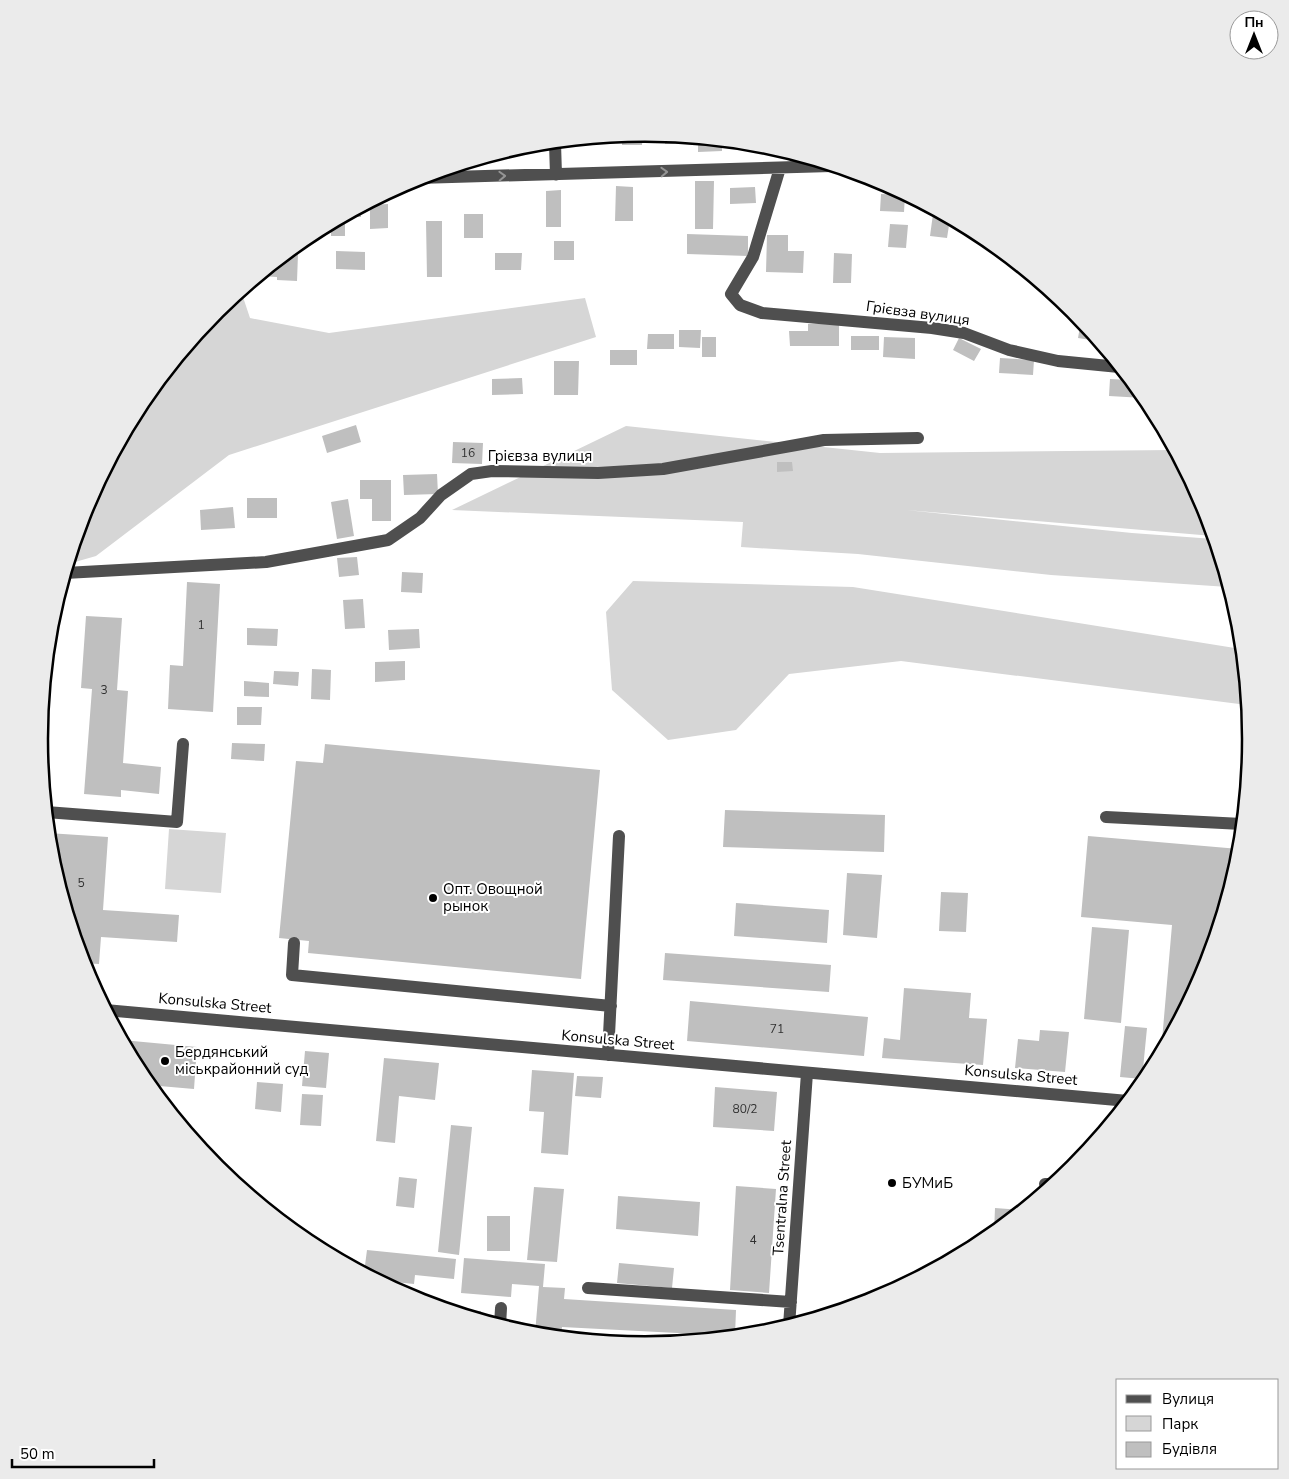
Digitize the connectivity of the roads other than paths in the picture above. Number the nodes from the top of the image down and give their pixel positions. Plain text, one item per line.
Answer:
1 (555, 150) edge
2 (812, 167) edge
3 (780, 168) junction
4 (556, 175) junction
5 (444, 177) edge
6 (1110, 367) edge
7 (918, 438) dead end
8 (72, 573) edge
9 (183, 744) dead end
10 (53, 812) edge
11 (1106, 817) dead end
12 (1235, 824) edge
13 (619, 836) dead end
14 (294, 943) dead end
15 (611, 1006) junction
16 (112, 1011) edge
17 (608, 1055) junction
18 (807, 1073) junction
19 (1120, 1100) edge
20 (588, 1288) dead end
21 (791, 1302) junction
22 (501, 1308) dead end
23 (500, 1318) edge
24 (790, 1318) edge

1 - 4 street
2 - 3 street
4 -> 3 street
3 - 6 street, Грієвза вулиця
5 -> 4 street
7 - 8 street, Грієвза вулиця
9 - 10 street
11 - 12 street
13 - 15 street
14 - 15 street
15 - 17 street
16 - 17 street, Konsulska Street
17 - 18 street, Konsulska Street
18 - 19 street, Konsulska Street
18 - 21 street, Tsentralna Street
20 - 21 street
21 - 24 street, Tsentralna Street
22 - 23 street

